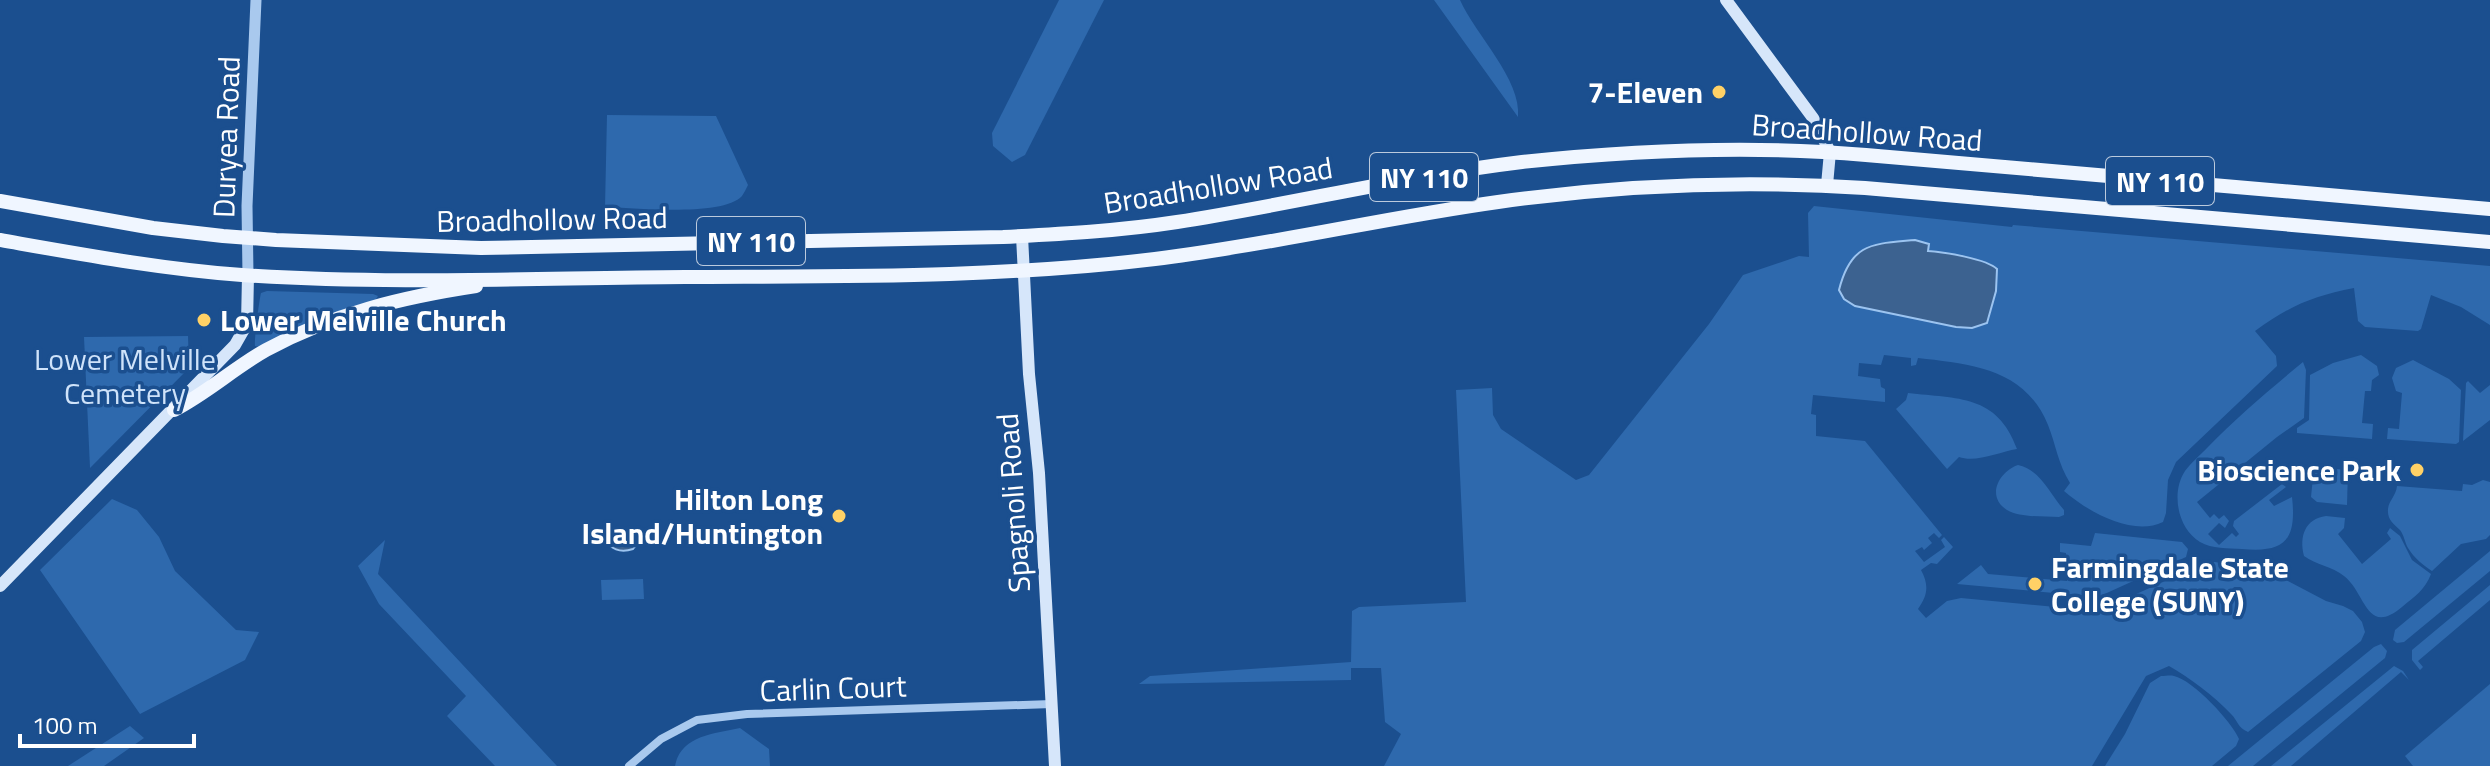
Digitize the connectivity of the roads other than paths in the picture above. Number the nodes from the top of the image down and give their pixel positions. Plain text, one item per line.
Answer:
1 (256, 0) edge
2 (1726, 0) edge
3 (1830, 152) junction
4 (1827, 185) junction
5 (0, 201) edge
6 (2490, 209) edge
7 (1022, 236) junction
8 (248, 238) junction
9 (0, 240) edge
10 (2490, 242) edge
11 (1023, 271) junction
12 (248, 275) junction
13 (523, 279) junction
14 (174, 410) junction
15 (0, 586) edge
16 (1052, 704) junction
17 (629, 766) edge
18 (1055, 766) edge

1 - 8 street, Duryea Road
2 - 3 main road
3 - 4 main road
3 - 6 main road, Broadhollow Road / NY 110
3 - 7 main road, Broadhollow Road / NY 110
4 - 10 main road, Broadhollow Road / NY 110
4 - 11 main road, Broadhollow Road / NY 110
5 - 8 main road, Broadhollow Road / NY 110
7 - 8 main road, Broadhollow Road / NY 110
7 - 11 main road, Spagnoli Road
8 - 12 street, Duryea Road
9 - 12 main road, Broadhollow Road / NY 110
11 - 13 main road, Broadhollow Road / NY 110
11 - 16 main road, Spagnoli Road
12 - 13 main road, Broadhollow Road / NY 110
12 - 14 main road
13 - 14 main road
14 - 15 main road
16 - 17 street, Carlin Court
16 - 18 main road, Spagnoli Road

